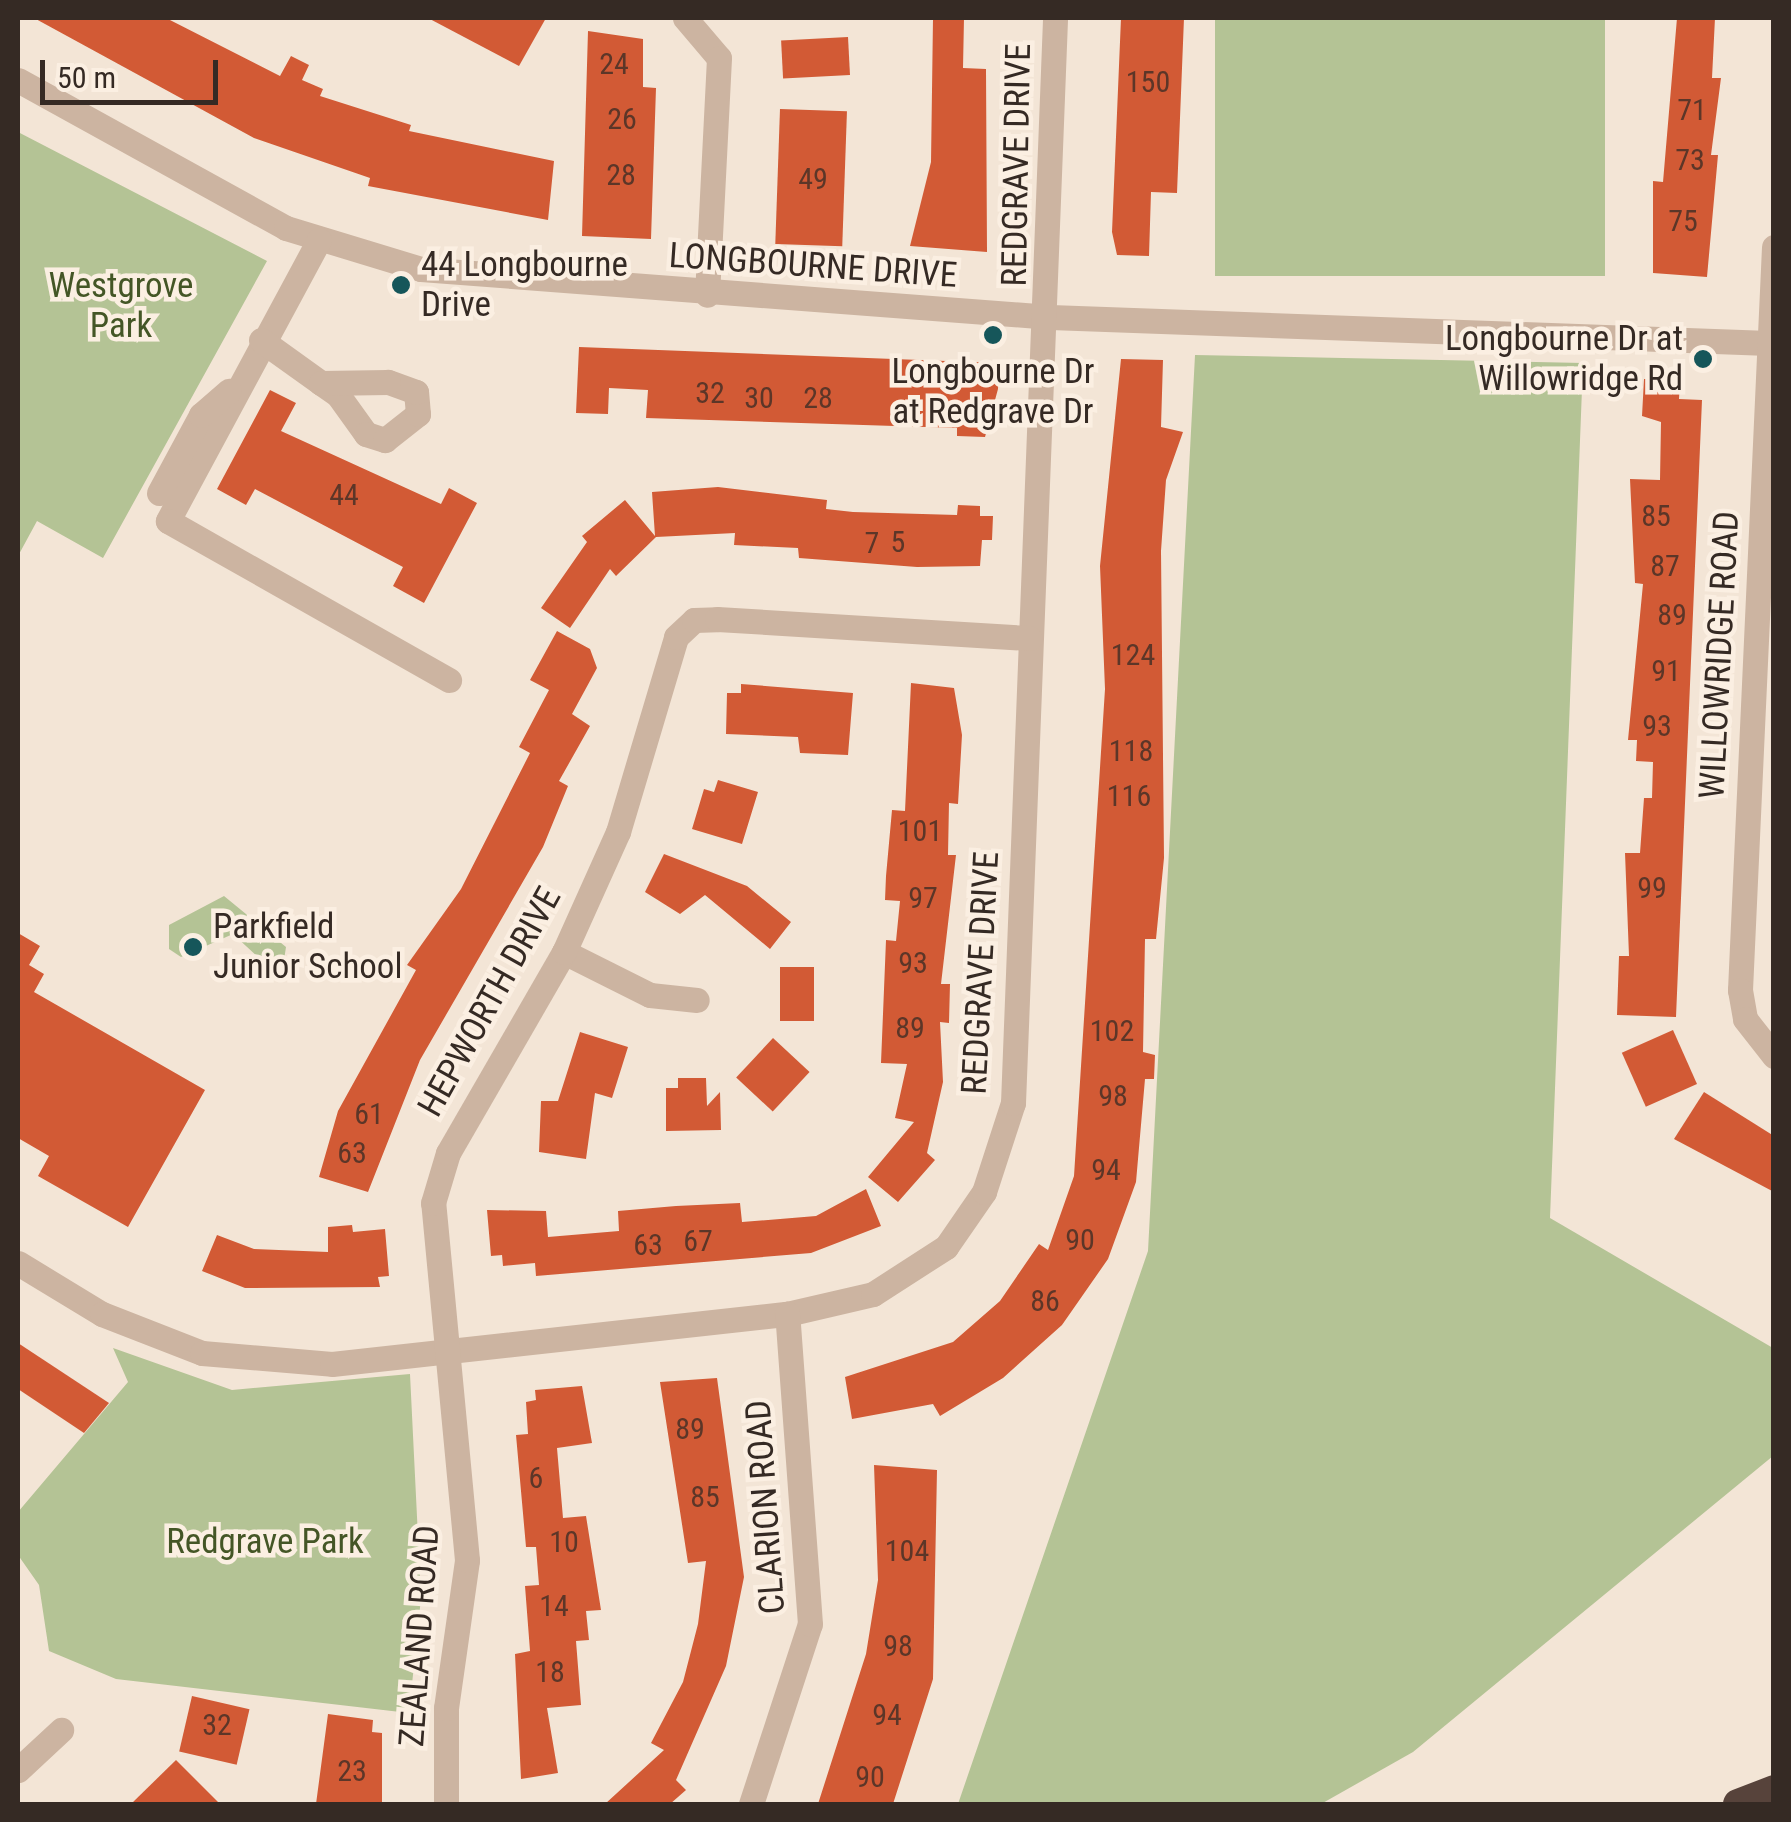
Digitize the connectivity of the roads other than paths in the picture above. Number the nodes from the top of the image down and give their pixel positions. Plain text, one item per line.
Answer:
1 (685, 18) edge
2 (1055, 18) edge
3 (18, 80) edge
4 (319, 240) junction
5 (1774, 247) edge
6 (708, 295) junction
7 (1050, 317) junction
8 (261, 340) junction
9 (1769, 343) junction
10 (239, 383) junction
11 (320, 383) dead end
12 (159, 492) dead end
13 (1029, 638) junction
14 (449, 680) dead end
15 (564, 952) junction
16 (697, 1000) dead end
17 (1774, 1056) edge
18 (18, 1264) edge
19 (787, 1314) junction
20 (449, 1352) junction
21 (61, 1730) dead end
22 (18, 1770) edge
23 (1774, 1790) edge
24 (446, 1804) edge
25 (751, 1804) edge
26 (1738, 1804) edge

1 - 6 street
2 - 7 street, REDGRAVE DRIVE
3 - 4 street, LONGBOURNE DRIVE
4 - 6 street, LONGBOURNE DRIVE
4 - 8 street
5 - 9 street, WILLOWRIDGE ROAD
6 - 7 street, LONGBOURNE DRIVE
7 - 9 street, LONGBOURNE DRIVE
7 - 13 street, REDGRAVE DRIVE
8 - 10 street
8 - 11 street
9 - 17 street, WILLOWRIDGE ROAD
10 - 12 street
10 - 14 street
13 - 15 street, HEPWORTH DRIVE
13 - 19 street, REDGRAVE DRIVE
15 - 16 street
15 - 20 street, HEPWORTH DRIVE
18 - 20 street, REDGRAVE DRIVE
19 - 20 street, REDGRAVE DRIVE
19 - 25 street, CLARION ROAD
20 - 24 street, ZEALAND ROAD
21 - 22 street
23 - 26 highway

